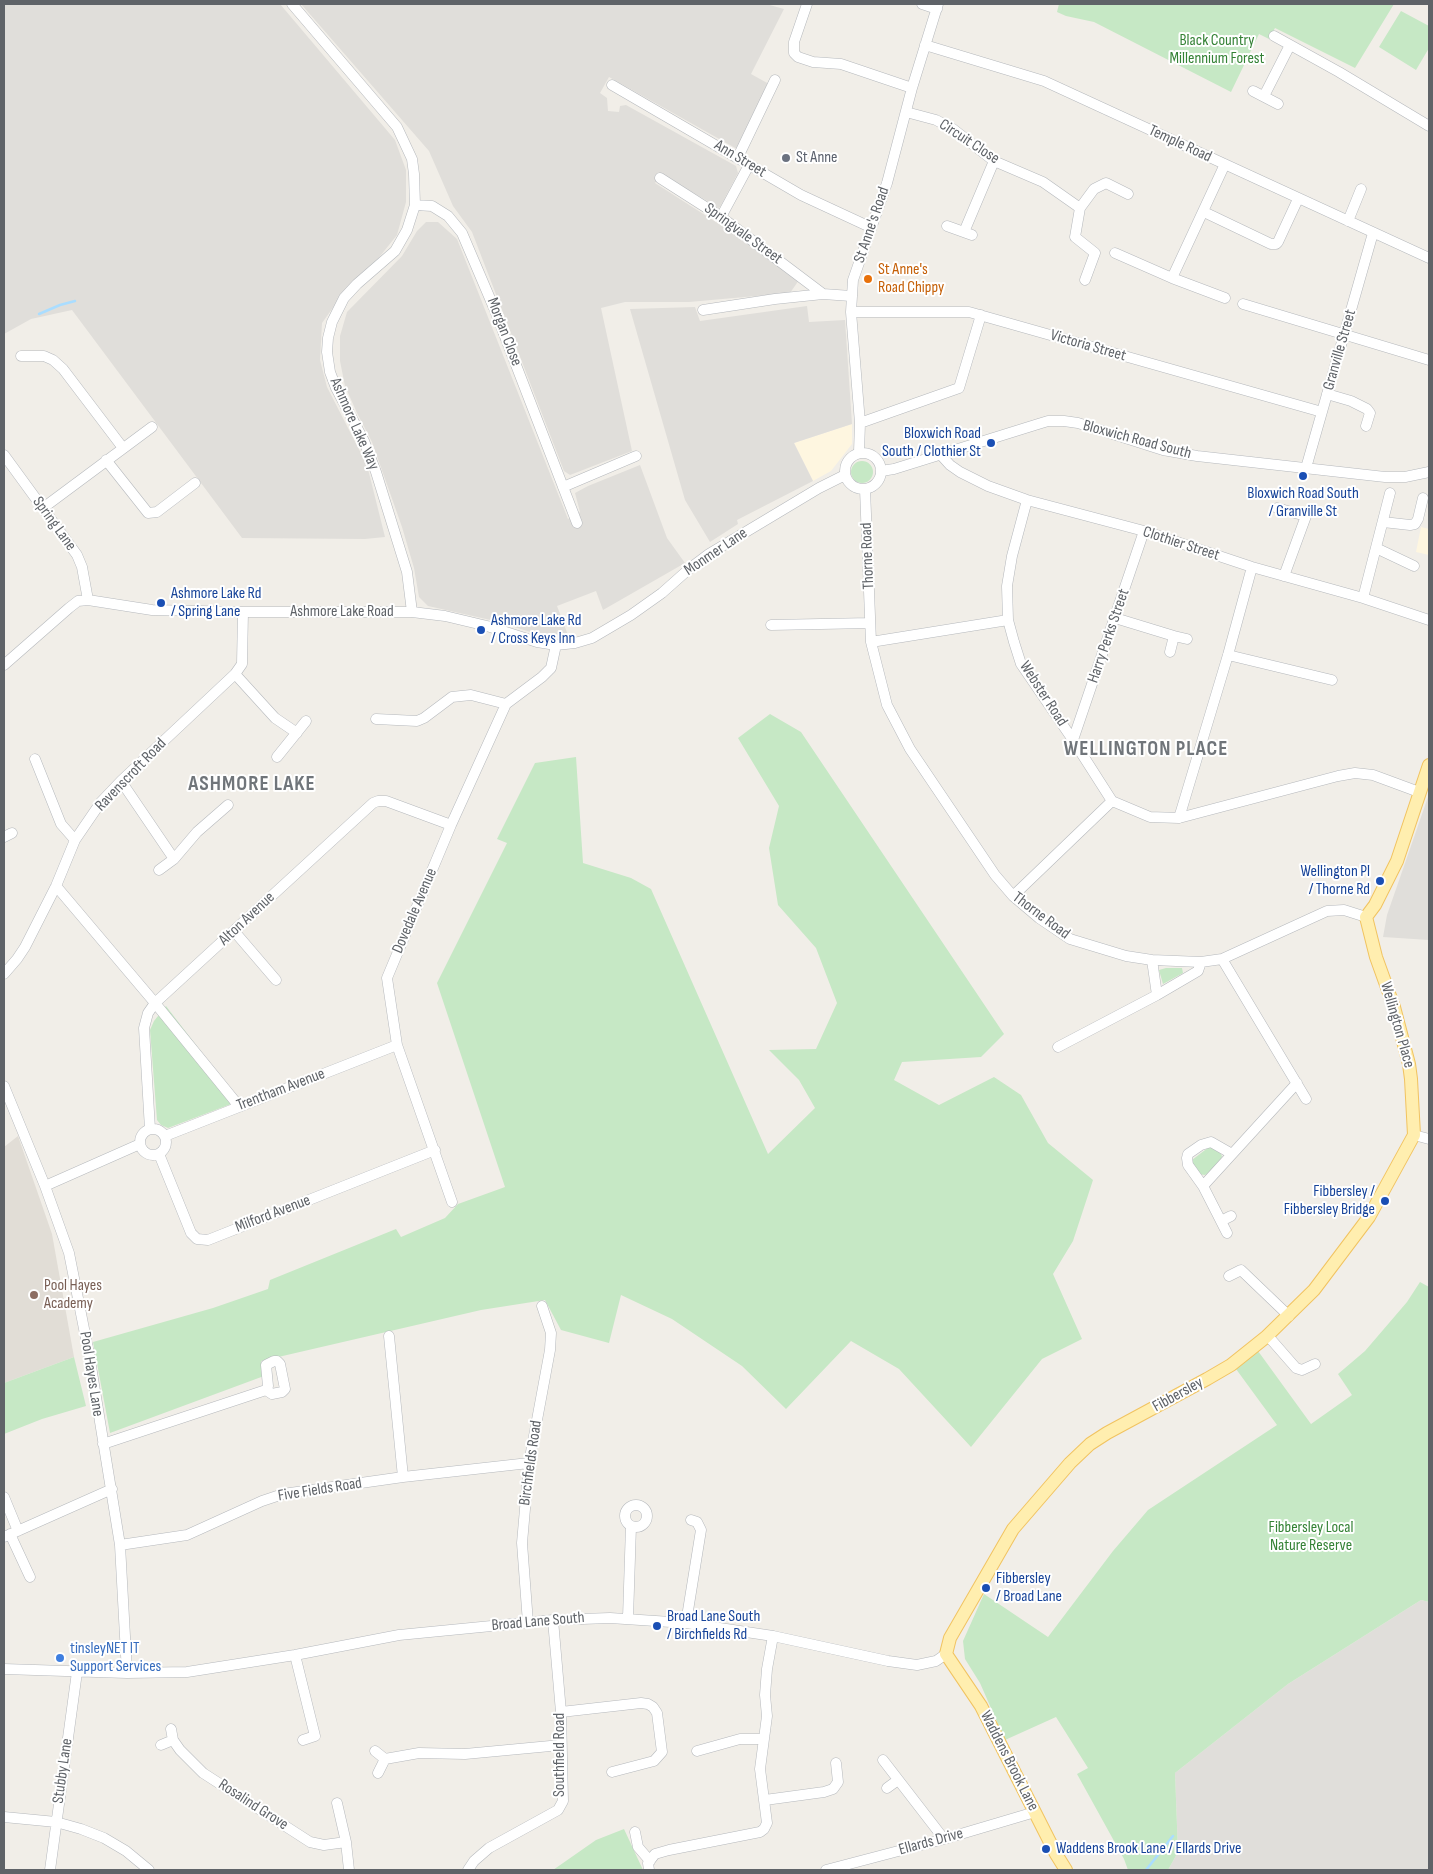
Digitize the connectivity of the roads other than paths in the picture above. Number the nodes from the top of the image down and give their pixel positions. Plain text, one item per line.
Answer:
1 (292, 4) edge
2 (807, 4) edge
3 (922, 4) edge
4 (938, 6) edge
5 (1274, 36) dead end
6 (925, 45) junction
7 (1290, 45) junction
8 (775, 80) dead end
9 (612, 85) dead end
10 (912, 88) junction
11 (1253, 90) dead end
12 (1264, 96) junction
13 (1278, 104) dead end
14 (906, 112) junction
15 (1429, 126) edge
16 (738, 157) junction
17 (994, 161) junction
18 (1225, 164) junction
19 (749, 166) junction
20 (660, 178) dead end
21 (1361, 189) dead end
22 (1128, 194) dead end
23 (1298, 199) junction
24 (415, 205) junction
25 (1080, 208) junction
26 (1204, 212) junction
27 (722, 217) junction
28 (1348, 221) junction
29 (947, 226) dead end
30 (870, 227) junction
31 (1373, 233) junction
32 (1115, 253) dead end
33 (1429, 258) edge
34 (1172, 278) junction
35 (1085, 280) dead end
36 (823, 294) junction
37 (851, 296) junction
38 (1226, 298) dead end
39 (1243, 304) dead end
40 (703, 310) dead end
41 (850, 312) junction
42 (981, 315) junction
43 (1344, 334) junction
44 (21, 356) dead end
45 (1429, 360) edge
46 (1327, 394) junction
47 (1322, 412) junction
48 (860, 423) junction
49 (1366, 426) dead end
50 (152, 427) dead end
51 (123, 448) junction
52 (859, 452) junction
53 (940, 454) junction
54 (4, 455) edge
55 (636, 456) dead end
56 (106, 460) junction
57 (1306, 468) junction
58 (881, 471) junction
59 (1429, 472) edge
60 (845, 475) junction
61 (195, 483) dead end
62 (563, 488) junction
63 (865, 489) junction
64 (1390, 493) dead end
65 (1423, 498) dead end
66 (1027, 500) junction
67 (43, 508) junction
68 (1277, 508) dead end
69 (1383, 522) junction
70 (577, 523) dead end
71 (1144, 531) junction
72 (1376, 548) junction
73 (1414, 566) dead end
74 (1252, 567) junction
75 (1284, 576) junction
76 (1363, 598) junction
77 (88, 600) junction
78 (243, 612) junction
79 (412, 612) junction
80 (1115, 618) junction
81 (1008, 620) junction
82 (1429, 620) edge
83 (870, 623) junction
84 (771, 625) dead end
85 (1174, 636) junction
86 (592, 638) joint
87 (1187, 639) dead end
88 (871, 642) junction
89 (556, 645) junction
90 (1170, 652) dead end
91 (1228, 656) junction
92 (4, 666) edge
93 (235, 674) junction
94 (1332, 680) dead end
95 (506, 704) junction
96 (376, 719) dead end
97 (306, 721) dead end
98 (296, 733) junction
99 (1073, 740) junction
100 (277, 757) dead end
101 (35, 759) dead end
102 (1429, 765) edge
103 (120, 781) junction
104 (1418, 792) junction
105 (1112, 800) junction
106 (228, 805) dead end
107 (1179, 818) junction
108 (451, 825) junction
109 (75, 840) junction
110 (174, 859) junction
111 (159, 870) dead end
112 (56, 886) junction
113 (1013, 896) junction
114 (1366, 917) junction
115 (234, 931) junction
116 (1222, 958) junction
117 (1152, 960) junction
118 (1201, 962) junction
119 (4, 974) edge
120 (276, 980) dead end
121 (1157, 995) junction
122 (155, 1003) junction
123 (397, 1045) junction
124 (1058, 1047) dead end
125 (1297, 1083) junction
126 (4, 1086) edge
127 (1306, 1099) dead end
128 (238, 1107) junction
129 (150, 1129) junction
130 (1414, 1135) junction
131 (165, 1136) junction
132 (1429, 1139) edge
133 (140, 1144) junction
134 (435, 1150) junction
135 (159, 1154) junction
136 (1232, 1154) junction
137 (45, 1186) junction
138 (1203, 1186) junction
139 (452, 1202) dead end
140 (1231, 1216) dead end
141 (1220, 1221) junction
142 (1227, 1233) dead end
143 (1229, 1276) dead end
144 (542, 1306) dead end
145 (1289, 1316) junction
146 (389, 1336) dead end
147 (1267, 1336) junction
148 (1314, 1364) dead end
149 (266, 1390) dead end
150 (103, 1444) junction
151 (529, 1463) junction
152 (403, 1478) junction
153 (112, 1489) junction
154 (4, 1497) edge
155 (691, 1520) dead end
156 (631, 1526) dead end
157 (10, 1534) edge
158 (120, 1545) junction
159 (30, 1577) dead end
160 (628, 1618) junction
161 (553, 1620) junction
162 (528, 1623) junction
163 (686, 1623) junction
164 (774, 1636) junction
165 (946, 1654) junction
166 (295, 1655) junction
167 (4, 1669) edge
168 (77, 1672) junction
169 (127, 1673) junction
170 (561, 1712) junction
171 (171, 1729) dead end
172 (763, 1739) junction
173 (173, 1740) junction
174 (303, 1740) dead end
175 (561, 1744) junction
176 (161, 1746) dead end
177 (374, 1751) dead end
178 (697, 1751) dead end
179 (385, 1760) junction
180 (883, 1760) dead end
181 (836, 1763) dead end
182 (612, 1772) dead end
183 (378, 1773) dead end
184 (898, 1780) junction
185 (887, 1788) dead end
186 (765, 1800) junction
187 (337, 1803) dead end
188 (1035, 1812) junction
189 (4, 1817) edge
190 (56, 1822) junction
191 (635, 1832) dead end
192 (944, 1839) junction
193 (346, 1842) junction
194 (649, 1865) edge
195 (50, 1870) edge
196 (149, 1870) edge
197 (349, 1870) edge
198 (468, 1870) edge
199 (826, 1870) edge
200 (1066, 1870) edge

1 - 24 street, Ashmore Lake Way
2 - 10 street
3 - 4 street
4 - 6 street, St Anne's Road
5 - 7 street
6 - 10 street, St Anne's Road
6 - 18 street, Temple Road
7 - 12 street
7 - 15 street
8 - 16 street
9 - 16 street, Ann Street
10 - 14 street, St Anne's Road
11 - 12 street
12 - 13 street
14 - 17 street, Circuit Close
14 - 30 street, St Anne's Road
16 - 19 street, Ann Street
17 - 25 street, Circuit Close
17 - 29 street
18 - 23 street, Temple Road
18 - 26 street
19 - 27 street
19 - 30 street, Ann Street
20 - 27 street, Springvale Street
21 - 28 street
22 - 25 street
23 - 26 street
23 - 28 street, Temple Road
24 - 62 street, Morgan Close
24 - 79 street, Ashmore Lake Way
25 - 35 street
26 - 34 street
27 - 36 street, Springvale Street
28 - 31 street, Temple Road
30 - 37 street, St Anne's Road
31 - 33 street, Temple Road
31 - 43 street, Granville Street
32 - 34 street
34 - 38 street
36 - 37 street
36 - 40 street
37 - 41 street, St Anne's Road
39 - 43 street
41 - 42 street, Victoria Street
41 - 48 street, St Anne's Road
42 - 47 street, Victoria Street
42 - 48 street
43 - 45 street
43 - 46 street, Granville Street
44 - 51 street
46 - 47 street, Granville Street
46 - 49 street
47 - 57 street, Granville Street
48 - 52 street, St Anne's Road
50 - 51 street
51 - 56 street
52 - 58 street
52 - 60 street
53 - 57 street, Bloxwich Road South
53 - 58 street, Bloxwich Road South
53 - 66 street, Clothier Street
54 - 67 street, Spring Lane
55 - 62 street
56 - 61 street
56 - 67 street
57 - 59 street, Bloxwich Road South
58 - 63 street
60 - 63 street
60 - 86 street, Monmer Lane
62 - 70 street, Morgan Close
63 - 83 street, Thorne Road
64 - 69 street
65 - 69 street
66 - 71 street, Clothier Street
66 - 81 street, Webster Road
67 - 77 street, Spring Lane
68 - 75 street
69 - 72 street
71 - 74 street, Clothier Street
71 - 80 street, Harry Perks Street
72 - 73 street
72 - 76 street
74 - 75 street, Clothier Street
74 - 91 street
75 - 76 street, Clothier Street
76 - 82 street, Clothier Street
77 - 78 street, Ashmore Lake Road
77 - 92 street
78 - 79 street, Ashmore Lake Road
78 - 93 street, Ravenscroft Road
79 - 89 street, Ashmore Lake Road
80 - 85 street
80 - 99 street, Harry Perks Street
81 - 88 street
81 - 99 street, Webster Road
83 - 84 street
83 - 88 street, Thorne Road
85 - 87 street
85 - 90 street
86 - 89 street, Ashmore Lake Road
88 - 113 street, Thorne Road
89 - 95 street, Dovedale Avenue
91 - 94 street
91 - 107 street
93 - 98 street
93 - 103 street, Ravenscroft Road
95 - 96 street
95 - 108 street, Dovedale Avenue
97 - 98 street
98 - 100 street
99 - 105 street, Webster Road
101 - 109 street
102 - 104 main road
103 - 109 street, Ravenscroft Road
103 - 110 street
104 - 107 street
104 - 114 main road
105 - 107 street
105 - 113 street
106 - 110 street
108 - 115 street, Alton Avenue
108 - 123 street, Dovedale Avenue
109 - 112 street, Ravenscroft Road
110 - 111 street
112 - 119 street, Ravenscroft Road
112 - 122 street
113 - 117 street, Thorne Road
114 - 116 street, Thorne Road
114 - 130 main road, Wellington Place
115 - 120 street
115 - 122 street, Alton Avenue
116 - 118 street, Thorne Road
116 - 125 street
117 - 118 street, Thorne Road
117 - 121 street
118 - 121 street
121 - 124 street
122 - 128 street
122 - 129 street, Alton Avenue
123 - 128 street, Trentham Avenue
123 - 134 street, Dovedale Avenue
125 - 127 street
125 - 136 street
126 - 137 street, Pool Hayes Lane
128 - 131 street, Trentham Avenue
129 - 131 street
129 - 133 street
130 - 132 street
130 - 145 main road, Fibbersley
131 - 135 street
133 - 135 street
133 - 137 street
134 - 135 street, Milford Avenue
134 - 139 street, Dovedale Avenue
136 - 138 street
136 - 138 street
137 - 150 street, Pool Hayes Lane
138 - 141 street
140 - 141 street
141 - 142 street
143 - 145 street
144 - 151 street, Birchfields Road
145 - 147 main road, Fibbersley
146 - 152 street
147 - 148 street
147 - 165 main road, Fibbersley
149 - 150 street
150 - 153 street, Pool Hayes Lane
151 - 152 street, Five Fields Road
151 - 162 street, Birchfields Road
152 - 158 street, Five Fields Road
153 - 157 street
153 - 158 street, Pool Hayes Lane
154 - 157 street
155 - 163 street
156 - 160 street
157 - 159 street
158 - 169 street, Pool Hayes Lane
160 - 161 street, Broad Lane South
160 - 163 street, Broad Lane South
161 - 162 street, Broad Lane South
161 - 170 street, Southfield Road
162 - 166 street, Broad Lane South
163 - 164 street, Broad Lane South
164 - 165 street, Broad Lane South
164 - 172 street
165 - 188 main road, Waddens Brook Lane
166 - 169 street, Broad Lane South
166 - 174 street
167 - 168 street, Broad Lane South
168 - 169 street, Broad Lane South
168 - 190 street, Stubby Lane
170 - 175 street, Southfield Road
170 - 182 street
171 - 173 street, Rosalind Grove
172 - 178 street
172 - 186 street
173 - 176 street
173 - 193 street, Rosalind Grove
175 - 179 street
175 - 198 street, Southfield Road
177 - 179 street
179 - 183 street
180 - 184 street
181 - 186 street
184 - 185 street
184 - 192 street
186 - 194 street
187 - 193 street
188 - 192 street, Ellards Drive
188 - 200 main road, Waddens Brook Lane
189 - 190 street
190 - 195 street, Stubby Lane
190 - 196 street
191 - 194 street
192 - 199 street, Ellards Drive
193 - 197 street

